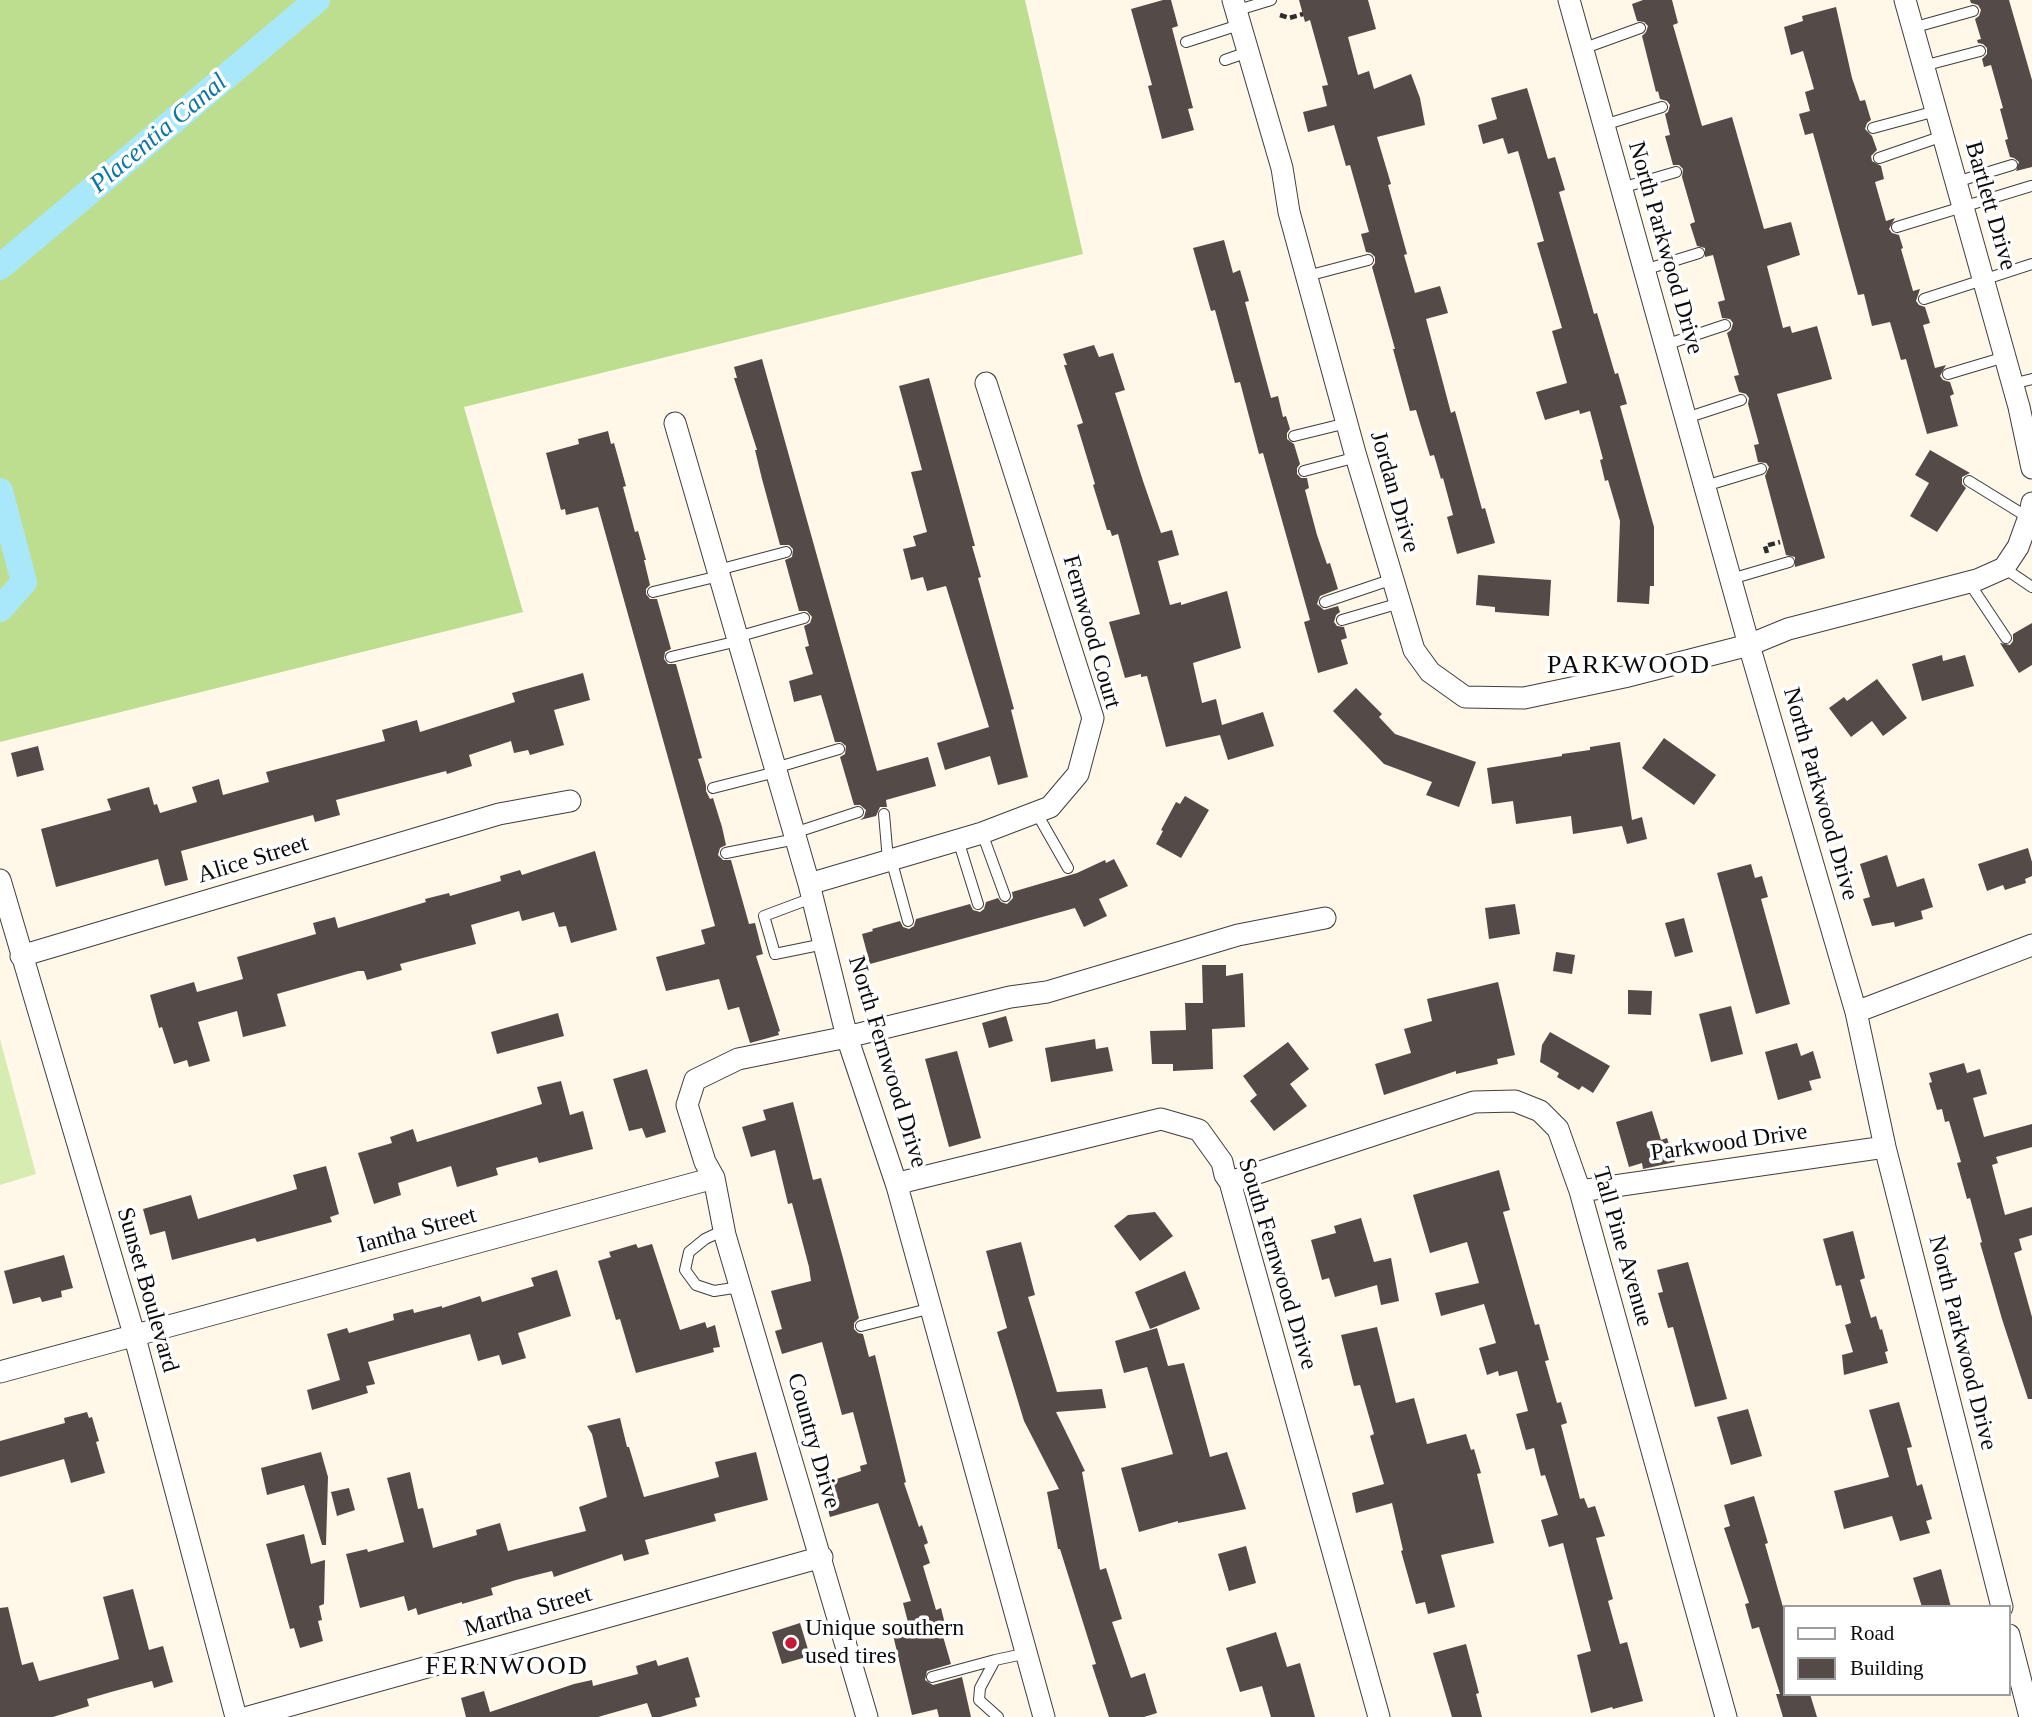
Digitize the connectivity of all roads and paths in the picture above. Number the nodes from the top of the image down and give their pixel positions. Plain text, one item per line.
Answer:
1 (1271, 0) edge
2 (1569, 0) edge
3 (1905, 0) edge
4 (1973, 10) dead end
5 (1236, 12) edge
6 (1640, 28) dead end
7 (1912, 28) junction
8 (1186, 42) dead end
9 (1582, 49) junction
10 (1980, 51) dead end
11 (1248, 52) junction
12 (1225, 60) dead end
13 (1923, 66) junction
14 (1662, 107) dead end
15 (1936, 111) junction
16 (1604, 125) junction
17 (1873, 128) dead end
18 (1942, 136) junction
19 (1879, 158) dead end
20 (2012, 165) dead end
21 (1675, 172) dead end
22 (1956, 182) junction
23 (2031, 186) edge
24 (1621, 188) junction
25 (1962, 206) junction
26 (1897, 227) dead end
27 (1699, 253) dead end
28 (1368, 260) dead end
29 (2032, 264) edge
30 (1644, 270) junction
31 (1307, 276) junction
32 (1983, 281) junction
33 (1924, 299) dead end
34 (1725, 326) dead end
35 (1665, 345) junction
36 (2005, 357) junction
37 (1948, 374) dead end
38 (2022, 381) edge
39 (986, 383) dead end
40 (1741, 400) dead end
41 (1686, 418) junction
42 (675, 423) dead end
43 (1347, 423) junction
44 (1294, 436) dead end
45 (1357, 457) junction
46 (1760, 468) dead end
47 (2032, 468) edge
48 (1304, 471) dead end
49 (1969, 481) dead end
50 (1705, 486) junction
51 (2029, 520) edge
52 (786, 552) dead end
53 (1789, 562) dead end
54 (2010, 572) junction
55 (2032, 572) edge
56 (719, 573) junction
57 (1393, 579) junction
58 (1731, 579) junction
59 (1968, 581) junction
60 (2032, 587) edge
61 (653, 592) dead end
62 (1325, 602) dead end
63 (1400, 603) junction
64 (804, 618) dead end
65 (1342, 620) dead end
66 (2006, 638) dead end
67 (737, 639) junction
68 (1749, 645) junction
69 (671, 657) dead end
70 (839, 749) dead end
71 (776, 770) junction
72 (713, 788) dead end
73 (570, 801) dead end
74 (858, 812) dead end
75 (1036, 812) junction
76 (884, 814) dead end
77 (982, 833) junction
78 (795, 836) junction
79 (958, 839) junction
80 (726, 853) dead end
81 (890, 860) junction
82 (1068, 869) dead end
83 (0, 880) edge
84 (810, 891) junction
85 (1005, 896) dead end
86 (978, 904) dead end
87 (1325, 918) dead end
88 (908, 921) dead end
89 (824, 944) junction
90 (2032, 945) edge
91 (21, 957) junction
92 (1856, 1012) junction
93 (848, 1037) junction
94 (1885, 1147) junction
95 (714, 1178) junction
96 (1230, 1182) junction
97 (897, 1186) junction
98 (1580, 1191) junction
99 (724, 1230) junction
100 (740, 1287) junction
101 (932, 1308) junction
102 (861, 1326) dead end
103 (134, 1334) junction
104 (0, 1372) edge
105 (822, 1558) junction
106 (2001, 1605) edge
107 (2011, 1643) edge
108 (1028, 1653) junction
109 (995, 1660) junction
110 (932, 1677) dead end
111 (236, 1717) edge
112 (248, 1717) edge
113 (867, 1717) edge
114 (998, 1717) edge
115 (1044, 1717) edge
116 (1379, 1717) edge
117 (1726, 1717) edge
118 (2030, 1717) edge

1 - 5 lane
2 - 9 street, North Parkwood Drive
3 - 7 street, Bartlett Drive
4 - 7 lane
5 - 8 lane
5 - 11 street, Jordan Drive
6 - 9 lane
7 - 13 street, Bartlett Drive
9 - 16 street, North Parkwood Drive
10 - 13 lane
11 - 12 lane
11 - 31 street, Jordan Drive
13 - 15 street, Bartlett Drive
14 - 16 lane
15 - 17 lane
15 - 18 street, Bartlett Drive
16 - 24 street, North Parkwood Drive
18 - 19 lane
18 - 22 street, Bartlett Drive
20 - 22 lane
21 - 24 lane
22 - 25 street, Bartlett Drive
23 - 25 lane
24 - 30 street, North Parkwood Drive
25 - 26 lane
25 - 32 street, Bartlett Drive
27 - 30 lane
28 - 31 lane
29 - 32 lane
30 - 35 street, North Parkwood Drive
31 - 43 street, Jordan Drive
32 - 33 lane
32 - 36 street, Bartlett Drive
34 - 35 lane
35 - 41 street, North Parkwood Drive
36 - 37 lane
36 - 38 street, Bartlett Drive
38 - 47 street, Bartlett Drive
39 - 75 street, Fernwood Court
40 - 41 lane
41 - 50 street, North Parkwood Drive
42 - 56 street, North Fernwood Drive
43 - 44 lane
43 - 45 street, Jordan Drive
45 - 48 lane
45 - 57 street, Jordan Drive
46 - 50 lane
49 - 51 lane
50 - 58 street, North Parkwood Drive
51 - 54 street
52 - 56 lane
53 - 58 lane
54 - 55 lane
54 - 59 street
54 - 60 lane
56 - 61 lane
56 - 67 street, North Fernwood Drive
57 - 62 lane
57 - 63 street, Jordan Drive
58 - 68 street, North Parkwood Drive
59 - 66 lane
59 - 68 street
63 - 65 lane
63 - 68 street, Jordan Drive
64 - 67 lane
67 - 69 lane
67 - 71 street, North Fernwood Drive
68 - 92 street, North Parkwood Drive
70 - 71 lane
71 - 72 lane
71 - 78 street, North Fernwood Drive
73 - 91 street, Alice Street
74 - 78 lane
75 - 77 street, Fernwood Court
75 - 82 lane
76 - 81 lane
77 - 79 street, Fernwood Court
77 - 85 lane
78 - 80 lane
78 - 84 street, North Fernwood Drive
79 - 81 street, Fernwood Court
79 - 86 lane
81 - 84 street, Fernwood Court
81 - 88 lane
83 - 91 street, Sunset Boulevard
84 - 89 street, North Fernwood Drive
84 - 89 lane
87 - 93 street, Country Drive
89 - 93 street, North Fernwood Drive
90 - 92 street
91 - 103 street, Sunset Boulevard
92 - 94 street, North Parkwood Drive
93 - 95 street, Country Drive
93 - 97 street, North Fernwood Drive
94 - 98 street, Parkwood Drive
94 - 106 street, North Parkwood Drive
95 - 99 street, Country Drive
95 - 103 street, Iantha Street
96 - 97 street, South Fernwood Drive
96 - 98 street, Tall Pine Avenue
96 - 116 street, South Fernwood Drive
97 - 101 street, North Fernwood Drive
98 - 117 street, Tall Pine Avenue
99 - 100 street, Country Drive
99 - 100 lane
100 - 105 street, Country Drive
101 - 102 lane
101 - 108 street, North Fernwood Drive
103 - 104 street
103 - 111 street, Sunset Boulevard
105 - 112 street, Martha Street
105 - 113 street, Country Drive
107 - 118 street
108 - 109 lane
108 - 115 street, North Fernwood Drive
109 - 110 lane
109 - 114 lane

